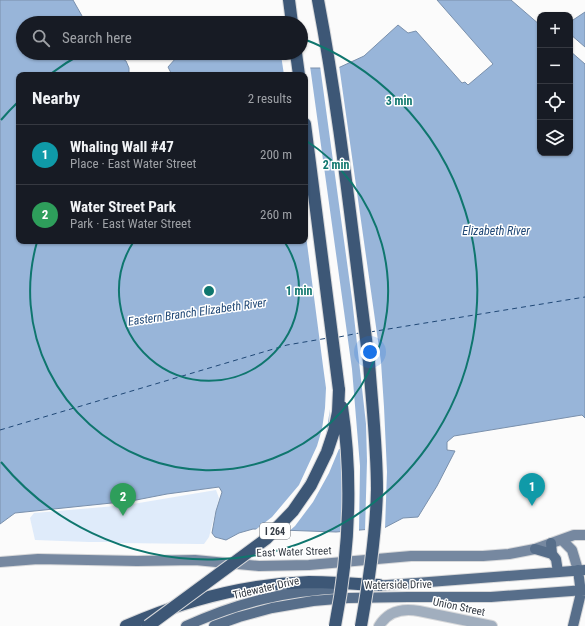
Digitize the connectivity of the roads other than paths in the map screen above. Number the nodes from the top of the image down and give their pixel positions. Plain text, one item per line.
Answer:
1 (289, 0) edge
2 (318, 0) edge
3 (324, 0) edge
4 (291, 16) edge
5 (326, 38) junction
6 (297, 60) edge
7 (299, 72) edge
8 (308, 147) edge
9 (339, 390) junction
10 (585, 535) edge
11 (562, 540) junction
12 (551, 543) junction
13 (535, 549) junction
14 (552, 554) junction
15 (0, 562) edge
16 (582, 570) edge
17 (558, 572) junction
18 (379, 585) junction
19 (583, 590) edge
20 (126, 626) edge
21 (148, 626) edge
22 (186, 626) edge
23 (214, 626) edge
24 (334, 626) edge
25 (361, 626) edge
26 (379, 626) edge
27 (492, 626) edge
28 (573, 626) edge

1 - 4 highway
2 - 5 highway
3 - 5 highway
5 - 25 highway, bridge
6 - 7 highway
8 - 9 highway, I 264
9 - 21 highway, I 264, bridge
9 - 24 highway, bridge
10 - 11 main road, East Water Street
11 - 12 main road, East Water Street
11 - 16 main road
12 - 13 main road, East Water Street
12 - 14 main road
13 - 14 main road
13 - 15 main road, East Water Street
14 - 17 main road
16 - 17 main road, Waterside Drive
16 - 19 main road
17 - 18 main road, Waterside Drive
18 - 20 highway
18 - 22 main road, Tidewater Drive
19 - 23 main road, Waterside Drive
19 - 28 main road
26 - 27 street, Union Street

